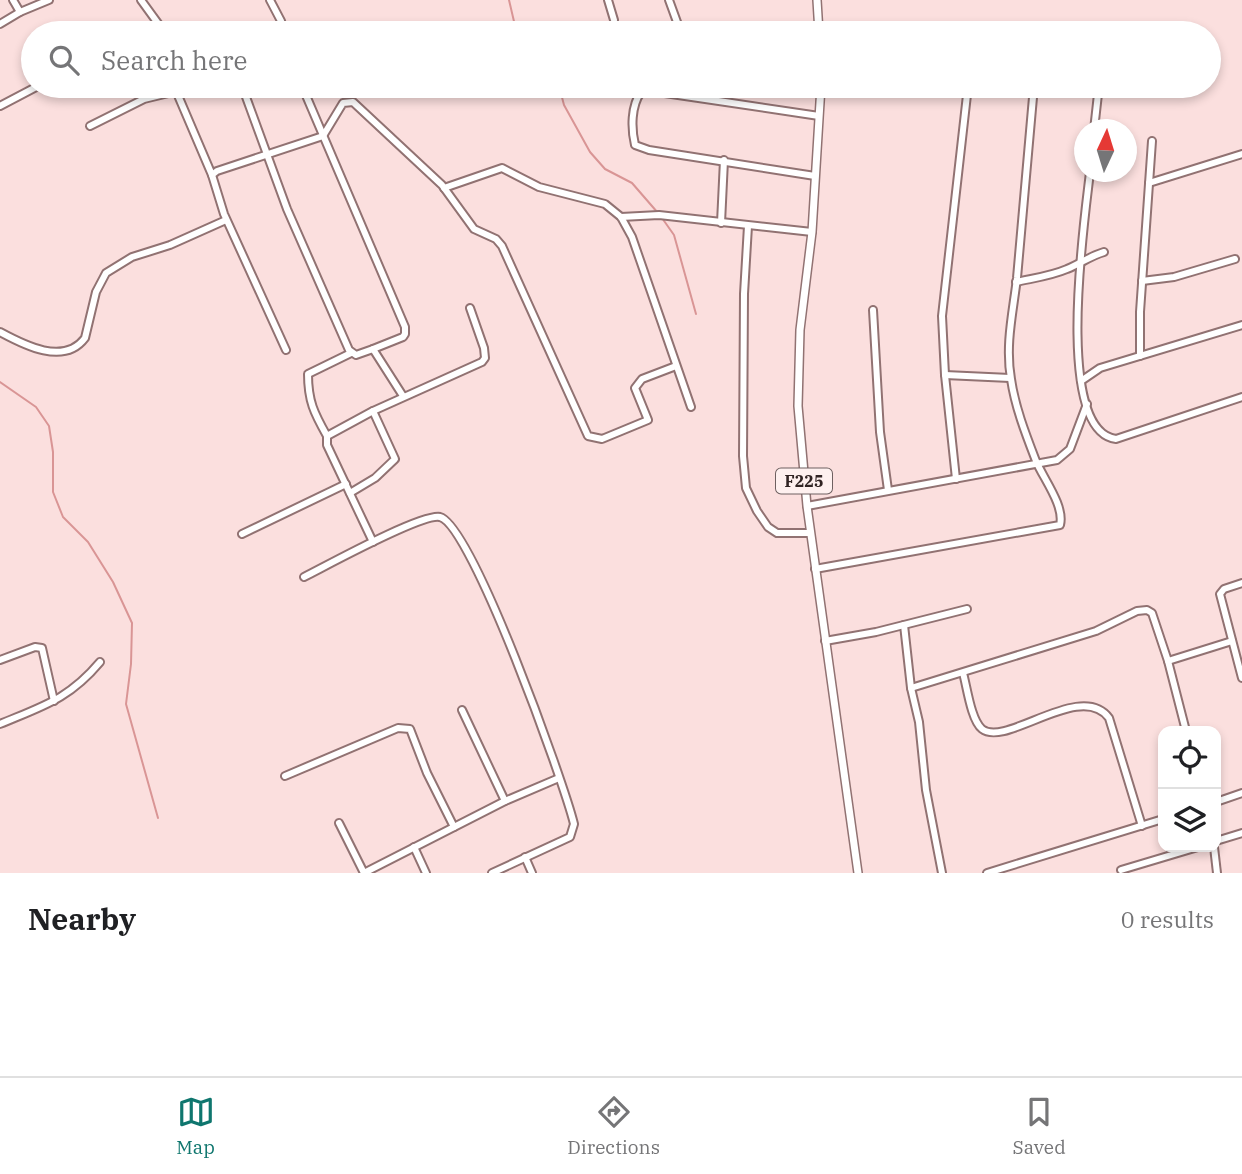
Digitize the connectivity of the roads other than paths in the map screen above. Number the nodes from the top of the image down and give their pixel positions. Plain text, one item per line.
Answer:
1 (13, 0) edge
2 (49, 0) edge
3 (141, 0) edge
4 (270, 0) edge
5 (607, 0) edge
6 (668, 0) edge
7 (817, 0) edge
8 (20, 12) junction
9 (614, 20) dead end
10 (157, 21) edge
11 (281, 21) edge
12 (676, 21) edge
13 (818, 21) edge
14 (0, 24) edge
15 (21, 95) edge
16 (147, 98) edge
17 (179, 98) edge
18 (246, 98) edge
19 (307, 98) edge
20 (636, 98) edge
21 (704, 98) edge
22 (821, 98) edge
23 (967, 98) edge
24 (1033, 98) edge
25 (1098, 98) edge
26 (0, 106) edge
27 (820, 116) junction
28 (1095, 119) edge
29 (90, 126) dead end
30 (323, 136) junction
31 (1152, 141) dead end
32 (1242, 154) edge
33 (266, 155) junction
34 (724, 160) junction
35 (212, 176) junction
36 (815, 176) junction
37 (1089, 182) edge
38 (1149, 183) junction
39 (444, 188) junction
40 (621, 217) junction
41 (226, 220) junction
42 (721, 223) junction
43 (748, 226) junction
44 (811, 232) junction
45 (1104, 252) dead end
46 (1235, 259) dead end
47 (1079, 262) junction
48 (1142, 281) junction
49 (1016, 282) junction
50 (470, 308) dead end
51 (873, 310) dead end
52 (1242, 325) edge
53 (0, 332) edge
54 (373, 349) junction
55 (286, 350) dead end
56 (351, 353) junction
57 (1140, 356) junction
58 (676, 366) junction
59 (945, 375) junction
60 (1010, 378) junction
61 (1080, 381) junction
62 (403, 396) junction
63 (1242, 397) edge
64 (1087, 404) junction
65 (691, 407) dead end
66 (373, 411) junction
67 (327, 436) junction
68 (1037, 463) junction
69 (956, 479) junction
70 (345, 484) junction
71 (888, 490) junction
72 (350, 493) junction
73 (807, 506) junction
74 (810, 533) junction
75 (242, 534) dead end
76 (373, 542) junction
77 (815, 569) junction
78 (304, 577) dead end
79 (1242, 583) edge
80 (967, 609) dead end
81 (904, 625) junction
82 (825, 641) junction
83 (1232, 641) junction
84 (0, 660) edge
85 (1168, 661) junction
86 (100, 662) dead end
87 (963, 673) junction
88 (1242, 678) edge
89 (911, 688) junction
90 (54, 701) junction
91 (462, 710) dead end
92 (0, 724) edge
93 (1185, 726) edge
94 (285, 776) dead end
95 (559, 778) junction
96 (1242, 793) edge
97 (1221, 800) edge
98 (505, 802) junction
99 (1158, 821) edge
100 (339, 823) dead end
101 (1142, 826) junction
102 (454, 827) junction
103 (1242, 833) edge
104 (1221, 839) edge
105 (414, 847) junction
106 (1181, 852) edge
107 (1215, 852) edge
108 (525, 857) junction
109 (1121, 870) dead end
110 (364, 873) edge
111 (426, 873) edge
112 (492, 873) edge
113 (532, 873) edge
114 (858, 873) edge
115 (942, 873) edge
116 (987, 873) edge
117 (1217, 873) edge

1 - 8 street
2 - 8 street
3 - 10 street
4 - 11 street
5 - 9 street
6 - 12 street
7 - 13 main road
8 - 14 street
15 - 26 street
16 - 29 street
17 - 35 street
18 - 33 street
19 - 30 street
20 - 34 street
21 - 27 street
22 - 27 main road, F225
23 - 59 street
24 - 49 street
25 - 28 street
27 - 36 main road, F225
30 - 33 street
30 - 39 street
30 - 54 street
31 - 38 street
32 - 38 street
33 - 35 street
33 - 56 street
34 - 36 street
34 - 42 street
35 - 41 street
36 - 44 main road, F225
37 - 47 street
38 - 48 street
39 - 40 street
39 - 58 street
40 - 42 street
40 - 58 street
41 - 53 street
41 - 55 street
42 - 43 street
43 - 44 street
43 - 74 street
44 - 73 main road, F225
45 - 47 street
46 - 48 street
47 - 49 street
47 - 61 street
48 - 57 street
49 - 60 street
50 - 62 street
51 - 71 street
52 - 57 street
54 - 56 street
54 - 62 street
56 - 67 street
57 - 61 street
58 - 65 street
59 - 60 street
59 - 69 street
60 - 68 street
61 - 64 street
62 - 66 street
63 - 64 street
64 - 68 street
66 - 67 street
66 - 72 street
67 - 70 street
68 - 69 street
68 - 77 street
69 - 71 street
70 - 72 street
70 - 75 street
71 - 73 street
72 - 76 street
73 - 74 main road, F225
74 - 77 main road, F225
76 - 78 street
76 - 95 street
77 - 82 main road, F225
79 - 83 street
80 - 81 street
81 - 82 street
81 - 89 street
82 - 114 main road, F225
83 - 85 street
83 - 88 street
84 - 90 street
85 - 87 street
85 - 93 street
86 - 90 street
87 - 89 street
87 - 101 street
89 - 115 street
90 - 92 street
91 - 98 street
94 - 102 street
95 - 98 street
95 - 108 street
96 - 97 street
98 - 102 street
99 - 101 street
100 - 110 street
101 - 116 street
102 - 105 street
103 - 104 street
105 - 110 street
105 - 111 street
106 - 109 street
107 - 117 street
108 - 112 street
108 - 113 street

